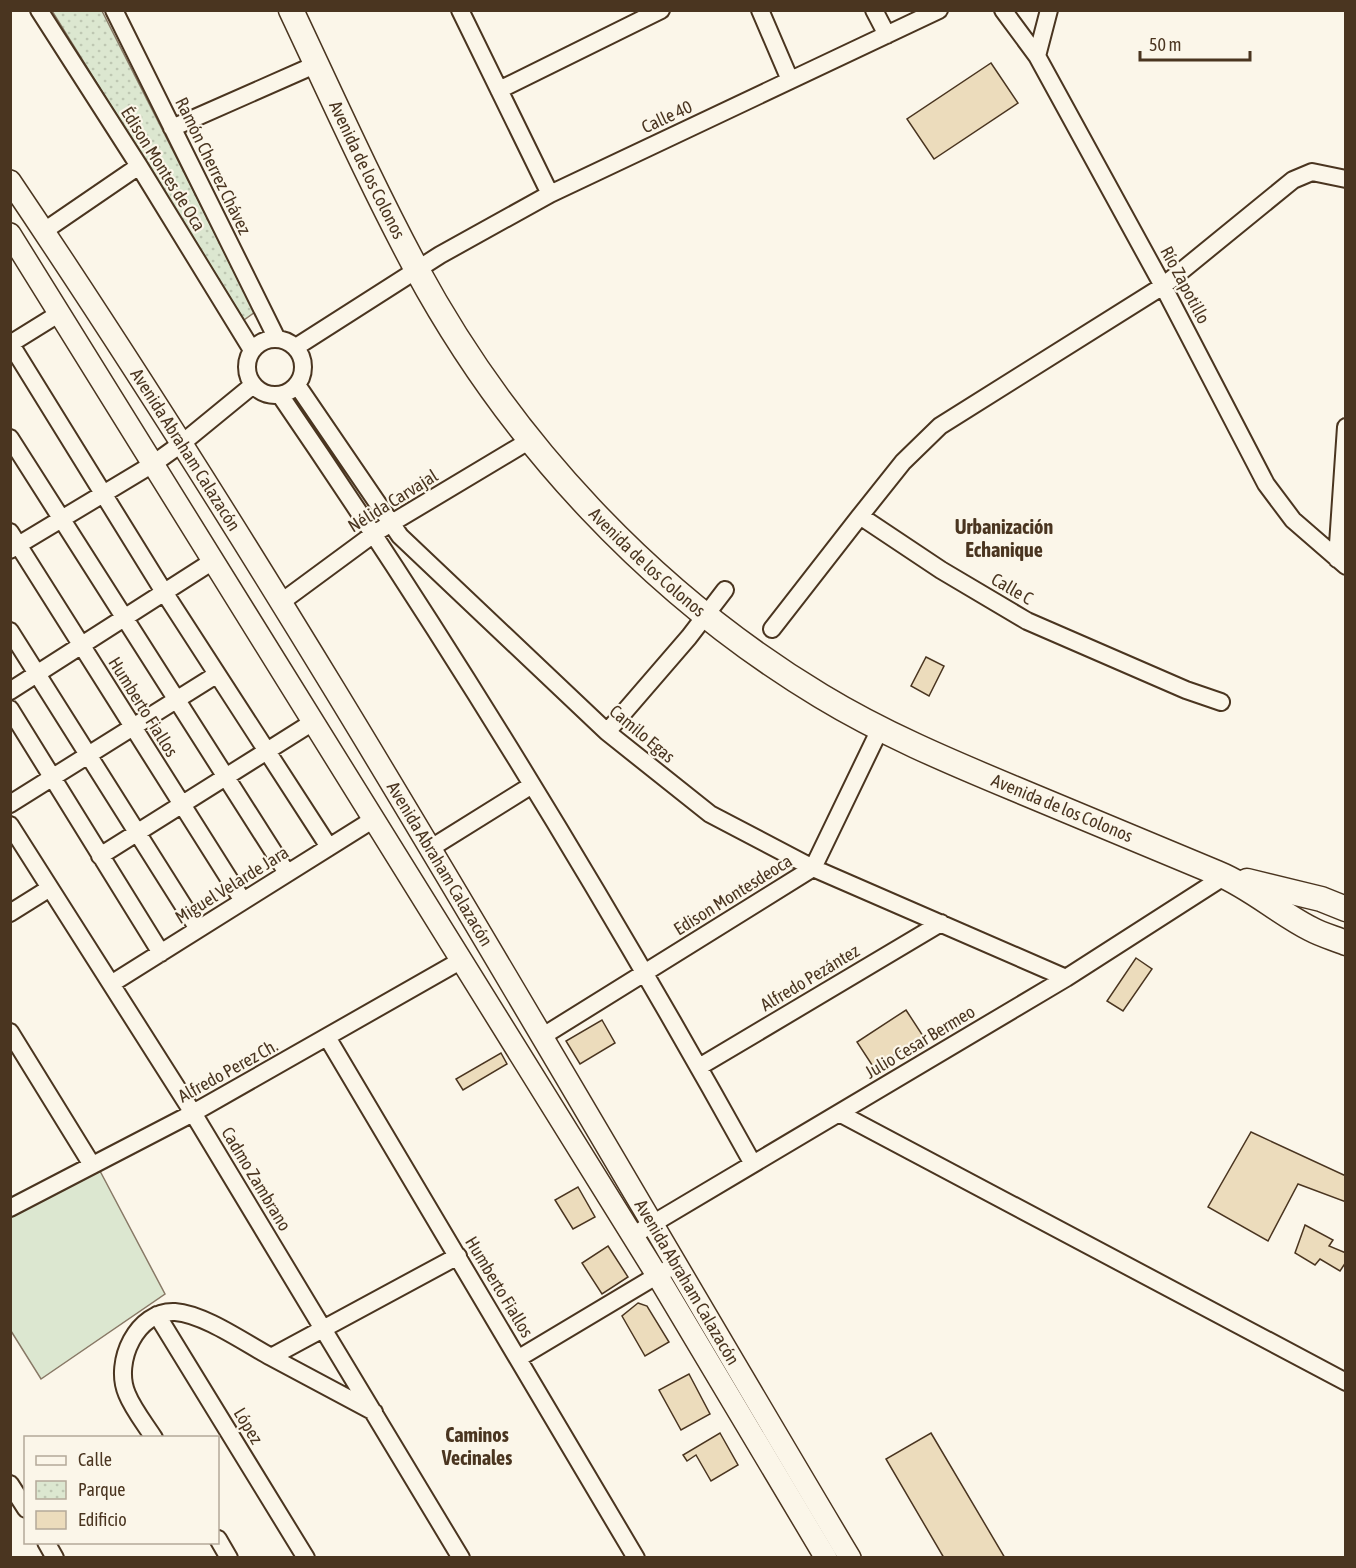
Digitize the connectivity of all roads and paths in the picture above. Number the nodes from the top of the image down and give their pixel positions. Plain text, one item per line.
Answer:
1 (39, 10) edge
2 (114, 10) edge
3 (291, 10) edge
4 (459, 10) edge
5 (661, 10) edge
6 (760, 10) edge
7 (874, 10) edge
8 (939, 10) edge
9 (1003, 10) edge
10 (1049, 10) edge
11 (887, 35) junction
12 (1037, 56) junction
13 (317, 64) junction
14 (790, 80) junction
15 (499, 90) junction
16 (172, 128) junction
17 (140, 166) junction
18 (1346, 179) edge
19 (10, 181) edge
20 (550, 194) junction
21 (44, 231) junction
22 (10, 234) edge
23 (417, 270) junction
24 (1164, 286) junction
25 (60, 313) junction
26 (277, 339) junction
27 (11, 344) edge
28 (296, 348) junction
29 (252, 350) junction
30 (253, 385) junction
31 (297, 385) junction
32 (280, 395) junction
33 (1346, 427) edge
34 (10, 438) edge
35 (532, 439) junction
36 (181, 444) junction
37 (153, 464) junction
38 (102, 494) junction
39 (860, 516) junction
40 (63, 518) junction
41 (390, 524) junction
42 (375, 533) junction
43 (13, 543) edge
44 (213, 561) junction
45 (1341, 562) edge
46 (724, 590) dead end
47 (164, 592) junction
48 (280, 603) junction
49 (705, 614) junction
50 (125, 617) junction
51 (772, 629) dead end
52 (10, 630) edge
53 (81, 645) junction
54 (38, 674) junction
55 (216, 675) junction
56 (10, 691) edge
57 (177, 700) junction
58 (1221, 702) dead end
59 (10, 709) edge
60 (313, 722) junction
61 (133, 727) junction
62 (880, 729) junction
63 (607, 732) junction
64 (267, 752) junction
65 (89, 755) junction
66 (226, 777) junction
67 (51, 779) junction
68 (532, 785) junction
69 (10, 804) edge
70 (182, 805) junction
71 (374, 819) junction
72 (10, 825) edge
73 (138, 833) junction
74 (329, 847) junction
75 (431, 848) junction
76 (100, 856) junction
77 (813, 868) junction
78 (287, 873) junction
79 (1225, 876) junction
80 (50, 888) junction
81 (243, 902) junction
82 (1346, 909) edge
83 (10, 914) edge
84 (941, 923) junction
85 (198, 929) junction
86 (1346, 943) edge
87 (161, 953) junction
88 (460, 961) junction
89 (644, 973) junction
90 (1066, 978) junction
91 (111, 984) junction
92 (543, 1036) junction
93 (327, 1037) junction
94 (13, 1041) edge
95 (699, 1067) junction
96 (193, 1113) junction
97 (839, 1113) junction
98 (753, 1164) junction
99 (92, 1165) junction
100 (10, 1208) edge
101 (654, 1223) junction
102 (632, 1236) junction
103 (458, 1256) junction
104 (677, 1264) junction
105 (657, 1275) junction
106 (157, 1315) junction
107 (325, 1329) junction
108 (271, 1357) junction
109 (519, 1358) junction
110 (1346, 1382) edge
111 (375, 1412) junction
112 (153, 1436) edge
113 (10, 1484) edge
114 (24, 1506) edge
115 (219, 1541) edge
116 (229, 1557) edge
117 (306, 1557) edge
118 (461, 1557) edge
119 (636, 1557) edge
120 (826, 1557) edge
121 (850, 1557) edge

1 - 17 street, Édison Montes de Oca
2 - 16 street, Ramón Cherrez Chávez
3 - 13 highway, Avenida de los Colonos
4 - 15 street
5 - 15 street
6 - 14 street
7 - 11 street
8 - 11 street, Calle 40
9 - 12 street, Río Zapotillo
10 - 12 street
11 - 14 street, Calle 40
12 - 24 street, Río Zapotillo
13 - 16 street
13 - 23 highway, Avenida de los Colonos
14 - 20 street, Calle 40
15 - 20 street
16 - 26 street, Ramón Cherrez Chávez
17 - 21 street
17 - 29 street, Édison Montes de Oca
18 - 24 street
19 - 21 main road, Avenida Abraham Calazacón
20 - 23 street, Calle 40
21 - 36 main road, Avenida Abraham Calazacón
22 - 25 main road, Avenida Abraham Calazacón
23 - 28 street, Calle 40
23 - 35 highway, Avenida de los Colonos
24 - 39 street
24 - 45 street, Río Zapotillo
25 - 27 street
25 - 37 main road, Avenida Abraham Calazacón
26 - 28 street
26 - 29 street
27 - 38 street
28 - 31 street
29 - 30 street
30 - 32 street
30 - 36 street
31 - 32 street
31 - 41 street, Camilo Egas
32 - 42 street
33 - 45 street
34 - 40 street
35 - 41 street, Nélida Carvajal
35 - 49 highway, Avenida de los Colonos
36 - 37 street
36 - 48 main road, Avenida Abraham Calazacón
37 - 38 street
37 - 44 main road, Avenida Abraham Calazacón
38 - 40 street
38 - 47 street
39 - 51 street
39 - 58 street, Calle C
40 - 43 street
40 - 50 street
41 - 42 street, Nélida Carvajal
41 - 63 street, Camilo Egas
42 - 48 street, Nélida Carvajal
42 - 68 street
43 - 53 street, Humberto Fiallos
44 - 47 street
44 - 60 main road, Avenida Abraham Calazacón
46 - 49 street
47 - 50 street
47 - 55 street
48 - 75 main road, Avenida Abraham Calazacón
49 - 62 highway, Avenida de los Colonos
49 - 63 street
50 - 53 street
50 - 57 street
52 - 54 street
53 - 54 street
53 - 61 street, Humberto Fiallos
54 - 56 street
54 - 65 street
55 - 57 street
55 - 64 street
57 - 61 street
57 - 66 street
59 - 67 street
60 - 64 street
60 - 71 main road, Avenida Abraham Calazacón
61 - 65 street
61 - 70 street, Humberto Fiallos
62 - 77 street, Edison Montesdeoca
62 - 79 highway, Avenida de los Colonos
63 - 77 street, Camilo Egas
64 - 66 street
64 - 74 street
65 - 67 street
65 - 73 street
66 - 70 street
66 - 78 street
67 - 69 street
67 - 76 street
68 - 75 street
68 - 89 street
70 - 73 street
70 - 81 street, Humberto Fiallos
71 - 74 street, Miguel Velarde Jara
71 - 88 main road, Avenida Abraham Calazacón
72 - 80 street, Cadmo Zambrano
73 - 76 street
73 - 85 street
74 - 78 street, Miguel Velarde Jara
75 - 92 main road, Avenida Abraham Calazacón
76 - 87 street
77 - 84 street, Camilo Egas
77 - 89 street, Edison Montesdeoca
78 - 81 street, Miguel Velarde Jara
79 - 82 highway, Avenida de los Colonos
79 - 86 highway, Avenida de los Colonos
79 - 90 street, Julio Cesar Bermeo
80 - 83 street
80 - 91 street, Cadmo Zambrano
81 - 85 street, Miguel Velarde Jara
84 - 90 street, Camilo Egas
84 - 95 street, Alfredo Pezántez
85 - 87 street, Miguel Velarde Jara
87 - 91 street, Miguel Velarde Jara
88 - 93 street, Alfredo Perez Ch.
88 - 102 main road, Avenida Abraham Calazacón
89 - 92 street, Edison Montesdeoca
89 - 95 street
90 - 97 street, Julio Cesar Bermeo
91 - 96 street, Cadmo Zambrano
92 - 101 main road, Avenida Abraham Calazacón
93 - 96 street, Alfredo Perez Ch.
93 - 103 street, Humberto Fiallos
94 - 99 street
95 - 98 street
96 - 99 street, Alfredo Perez Ch.
96 - 107 street, Cadmo Zambrano
97 - 98 street, Julio Cesar Bermeo
97 - 110 street
98 - 101 street, Julio Cesar Bermeo
99 - 100 street, Alfredo Perez Ch.
101 - 102 street, Julio Cesar Bermeo
101 - 104 main road, Avenida Abraham Calazacón
102 - 105 main road, Avenida Abraham Calazacón
103 - 107 street
103 - 109 street, Humberto Fiallos
104 - 105 street
104 - 121 main road, Avenida Abraham Calazacón
105 - 109 street
105 - 120 main road, Avenida Abraham Calazacón
106 - 108 street
106 - 112 street
106 - 117 street, López
107 - 108 street
107 - 111 street, Cadmo Zambrano
108 - 111 street
109 - 119 street, Humberto Fiallos
111 - 118 street, Cadmo Zambrano
113 - 114 street
115 - 116 street

